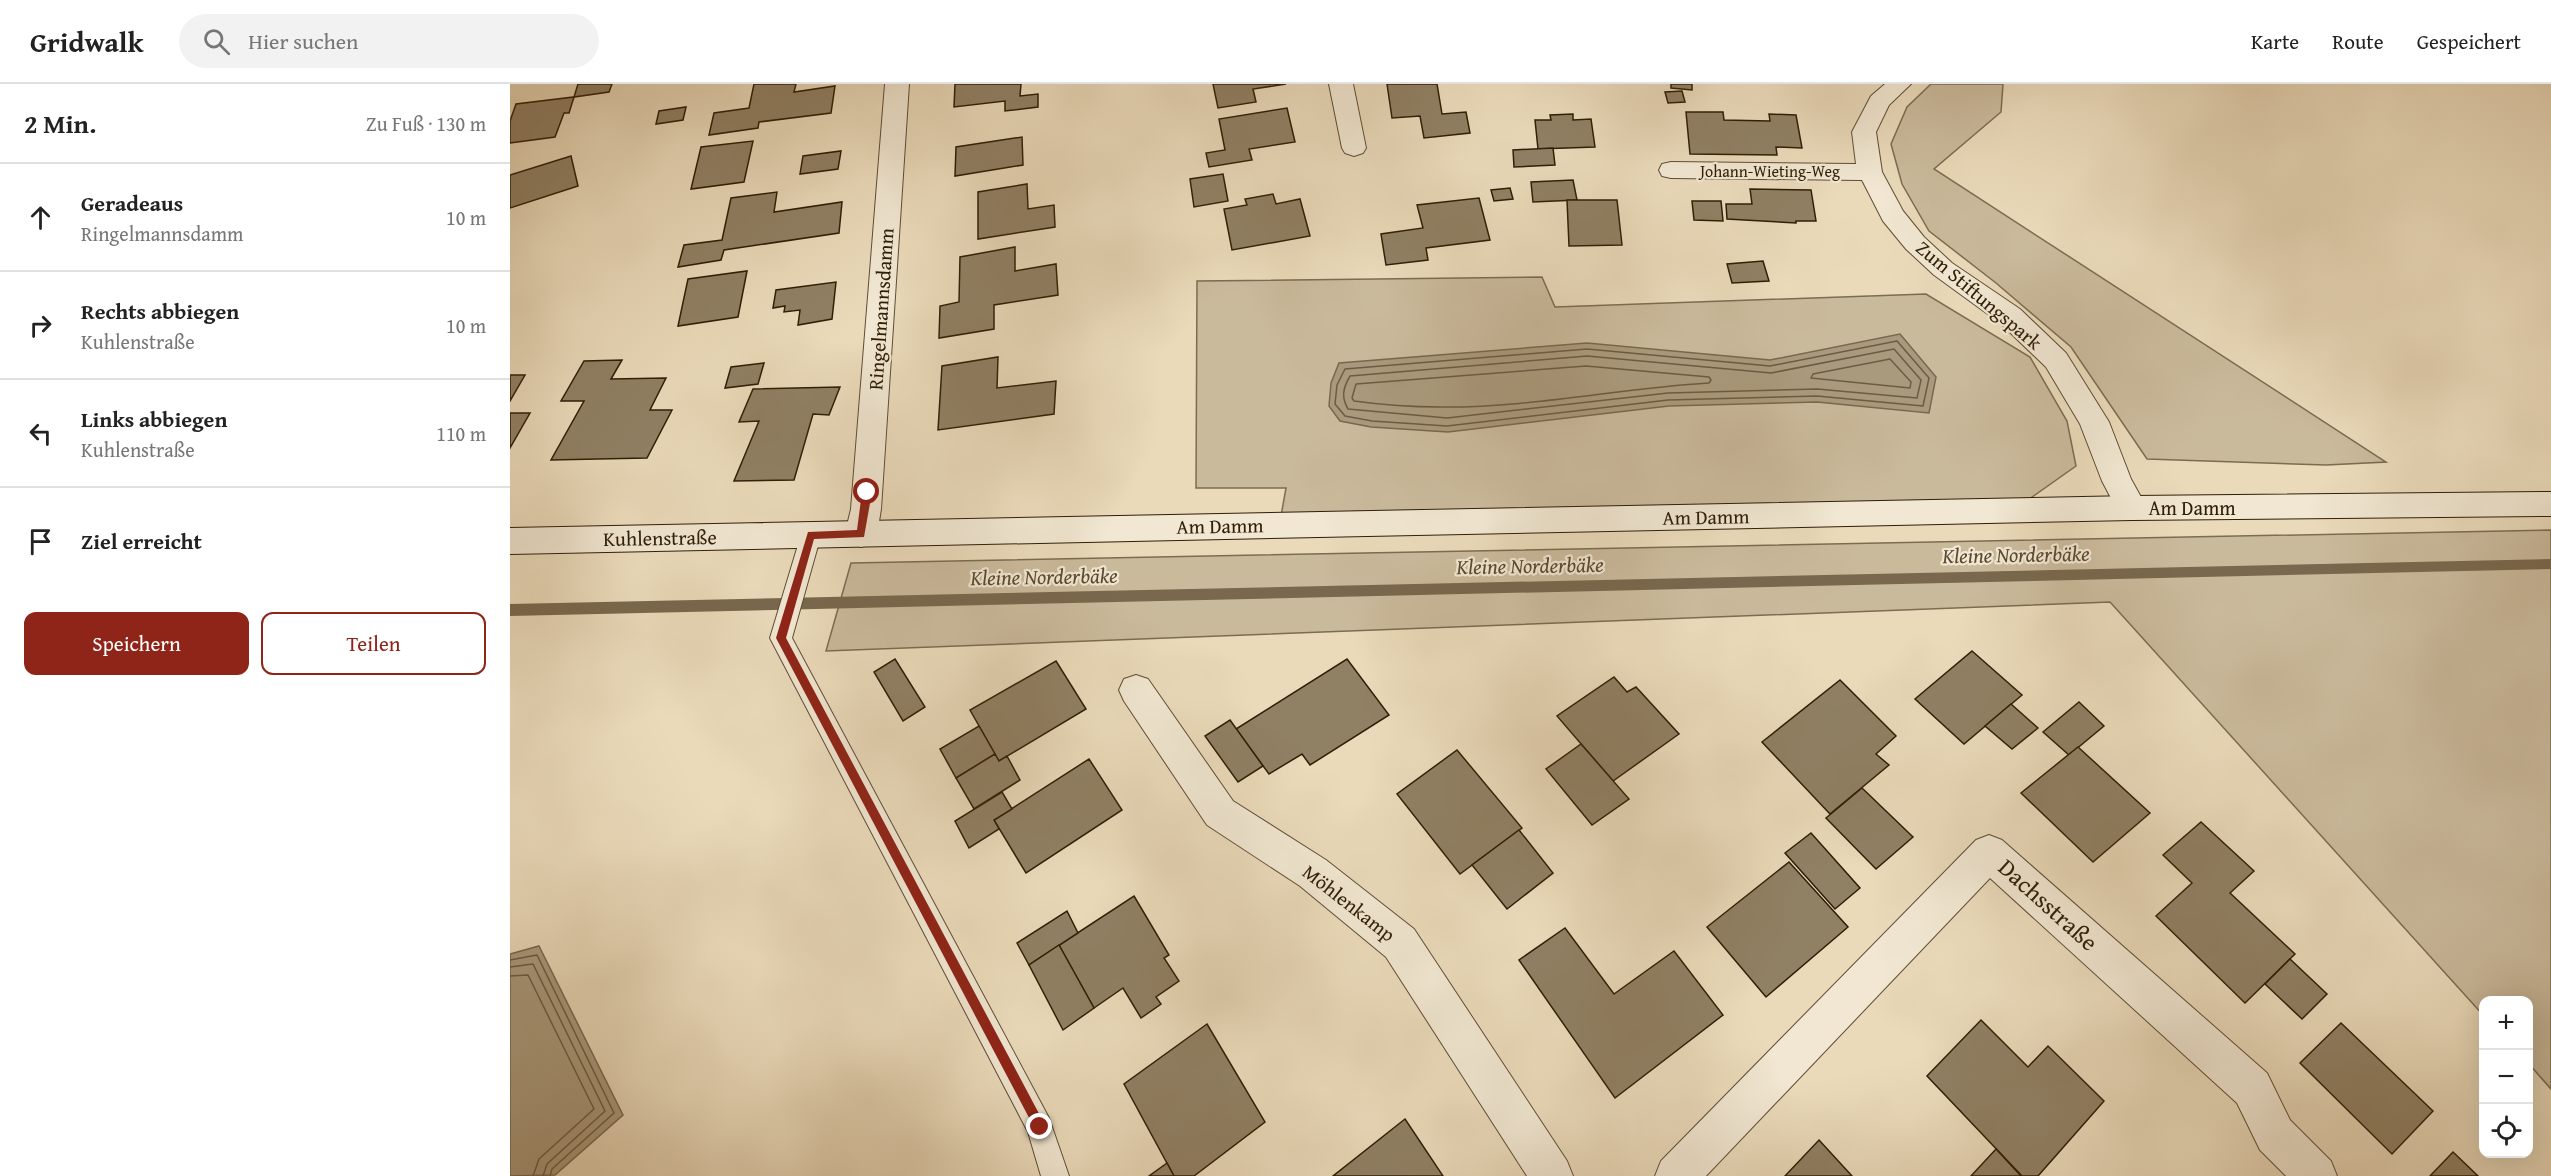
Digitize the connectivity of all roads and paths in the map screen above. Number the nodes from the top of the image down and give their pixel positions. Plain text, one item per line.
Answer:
1 (897, 84) edge
2 (1341, 84) edge
3 (1899, 84) edge
4 (1354, 148) dead end
5 (1671, 170) dead end
6 (1870, 172) junction
7 (2551, 504) edge
8 (2132, 508) junction
9 (861, 534) junction
10 (811, 535) junction
11 (510, 540) edge
12 (1136, 690) dead end
13 (1055, 1176) edge
14 (1552, 1176) edge
15 (1676, 1176) edge
16 (2316, 1176) edge

1 - 9 street, Ringelmannsdamm
2 - 4 street
3 - 6 street, Zum Stiftungspark
5 - 6 street, Johann-Wieting-Weg
6 - 8 street, Zum Stiftungspark
7 - 8 street, Am Damm
8 - 9 street, Am Damm
9 - 10 street, Kuhlenstraße
10 - 11 street, Kuhlenstraße
10 - 13 lane
12 - 14 street, Möhlenkamp
15 - 16 street, Dachsstraße

